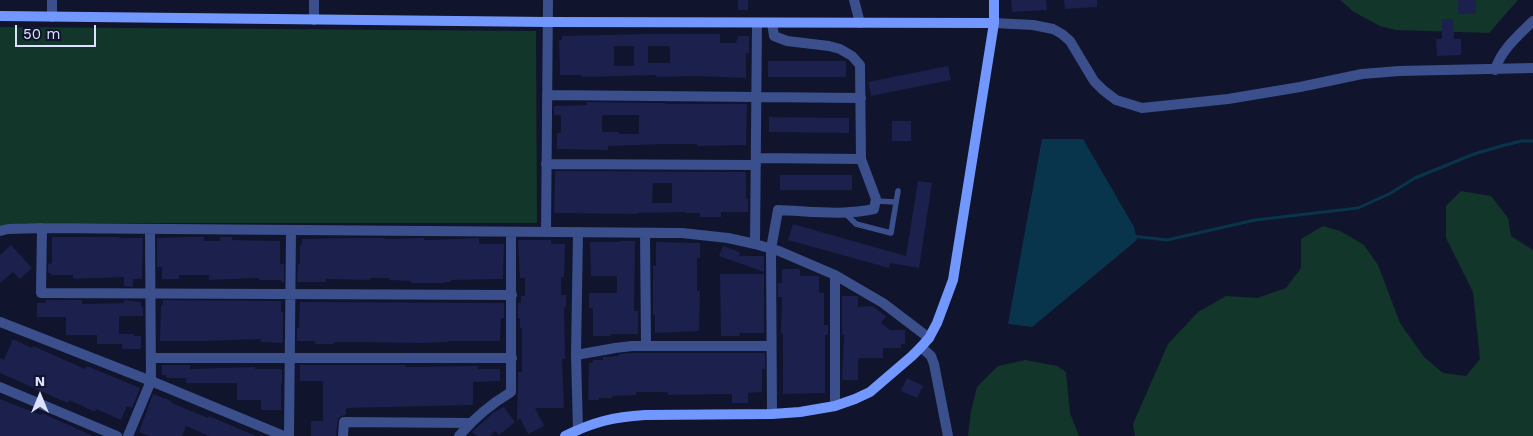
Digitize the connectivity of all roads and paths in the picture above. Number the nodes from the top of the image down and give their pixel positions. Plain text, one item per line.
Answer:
1 (52, 0) edge
2 (314, 0) edge
3 (548, 0) edge
4 (854, 0) edge
5 (994, 0) edge
6 (0, 16) edge
7 (52, 17) junction
8 (314, 20) junction
9 (1533, 21) edge
10 (548, 22) junction
11 (757, 23) junction
12 (772, 23) junction
13 (860, 23) junction
14 (994, 23) junction
15 (1533, 68) edge
16 (1494, 70) junction
17 (547, 95) junction
18 (757, 97) junction
19 (861, 98) junction
20 (861, 158) junction
21 (756, 161) junction
22 (546, 164) junction
23 (898, 191) dead end
24 (875, 201) junction
25 (896, 202) junction
26 (844, 212) junction
27 (42, 228) junction
28 (150, 229) junction
29 (291, 230) junction
30 (0, 231) edge
31 (511, 232) junction
32 (546, 232) junction
33 (578, 232) junction
34 (645, 232) junction
35 (755, 244) junction
36 (771, 249) junction
37 (835, 275) junction
38 (150, 293) junction
39 (290, 294) junction
40 (512, 295) junction
41 (0, 322) edge
42 (929, 338) junction
43 (646, 346) junction
44 (772, 346) junction
45 (921, 347) junction
46 (576, 355) junction
47 (151, 358) junction
48 (290, 358) junction
49 (512, 358) junction
50 (151, 381) junction
51 (0, 387) edge
52 (835, 406) junction
53 (772, 414) junction
54 (470, 424) junction
55 (578, 430) junction
56 (117, 436) edge
57 (128, 436) edge
58 (284, 436) edge
59 (289, 436) edge
60 (343, 436) edge
61 (459, 436) edge
62 (565, 436) edge
63 (948, 436) edge

1 - 7 street
2 - 8 street
3 - 10 street
4 - 13 street
5 - 14 street
6 - 7 street
7 - 8 street
8 - 10 street
9 - 16 street
10 - 11 street
10 - 17 street
11 - 12 street
11 - 18 street
12 - 13 street
12 - 19 street
13 - 14 street
14 - 16 street
14 - 42 street
15 - 16 street
17 - 18 street
17 - 22 street
18 - 19 street
18 - 21 street
19 - 20 street
20 - 21 street
20 - 24 street
21 - 22 street
21 - 35 street
22 - 32 street
23 - 25 lane
24 - 25 lane
24 - 26 street
25 - 26 lane
26 - 36 street
27 - 28 street
27 - 30 street
27 - 38 street
28 - 29 street
28 - 38 street
29 - 31 street
29 - 39 street
31 - 32 street
31 - 40 street
32 - 33 street
33 - 34 street
33 - 46 street
34 - 35 street
34 - 43 street
35 - 36 street
36 - 37 street
36 - 44 street
37 - 42 street
37 - 52 street
38 - 39 street
38 - 47 street
39 - 40 street
39 - 48 street
40 - 49 street
41 - 50 street
42 - 45 street
43 - 44 street
43 - 46 street
44 - 53 street
45 - 52 street
45 - 63 street
46 - 55 street
47 - 48 street
47 - 50 street
48 - 49 street
48 - 59 street
49 - 54 street
50 - 57 street
50 - 58 street
51 - 56 street
52 - 53 street
53 - 55 street
54 - 60 street
54 - 61 street
55 - 62 street

